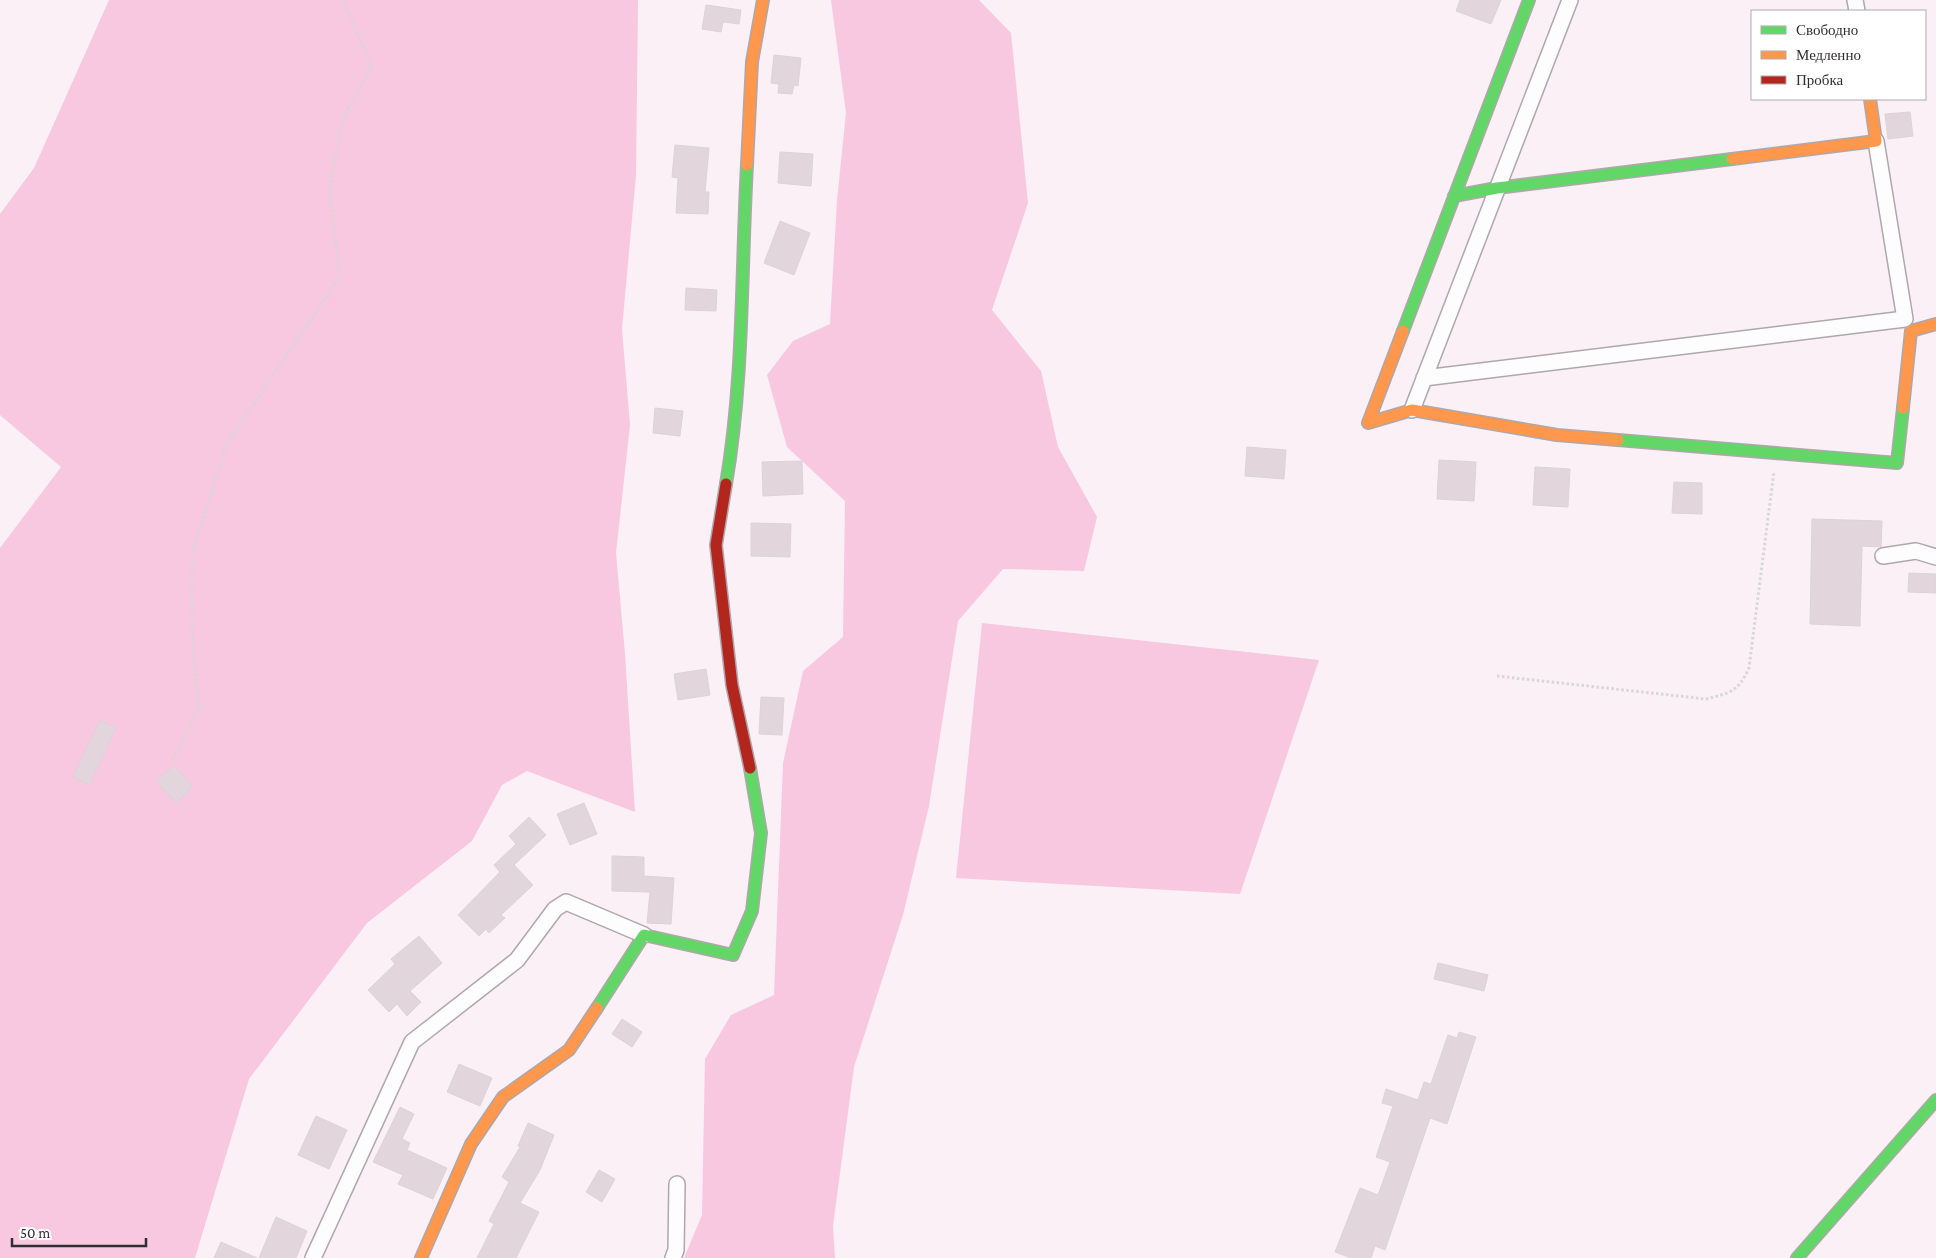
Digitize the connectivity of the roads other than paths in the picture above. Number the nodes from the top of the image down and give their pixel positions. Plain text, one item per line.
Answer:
1 (762, 0) edge
2 (1532, 0) edge
3 (1570, 0) edge
4 (1870, 100) edge
5 (1876, 141) junction
6 (1497, 188) junction
7 (1454, 196) junction
8 (1936, 324) edge
9 (1908, 325) junction
10 (1424, 378) junction
11 (1412, 410) junction
12 (1883, 556) dead end
13 (1936, 557) edge
14 (644, 935) junction
15 (1936, 1100) edge
16 (677, 1184) dead end
17 (313, 1258) edge
18 (421, 1258) edge
19 (673, 1258) edge
20 (1797, 1258) edge

1 - 14 street
2 - 7 street
3 - 6 street
4 - 5 street
5 - 6 street
5 - 9 street
6 - 7 street
6 - 10 street
7 - 11 street
8 - 9 street
9 - 10 street
9 - 11 street
10 - 11 street
12 - 13 street
14 - 17 street
14 - 18 street
15 - 20 street
16 - 19 street

